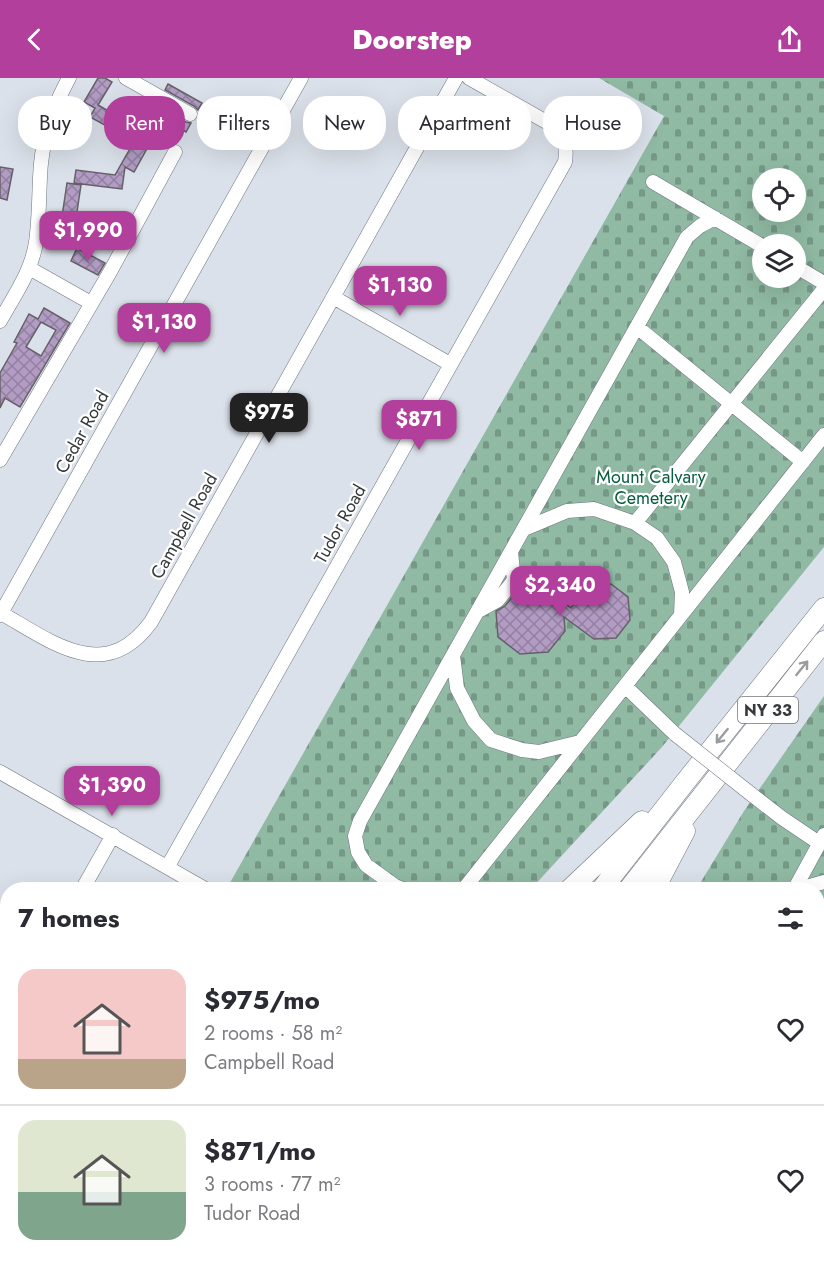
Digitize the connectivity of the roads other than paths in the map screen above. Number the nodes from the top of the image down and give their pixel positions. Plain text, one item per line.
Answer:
1 (69, 78) edge
2 (126, 78) edge
3 (301, 78) edge
4 (456, 78) edge
5 (469, 78) edge
6 (190, 114) dead end
7 (175, 152) dead end
8 (653, 182) dead end
9 (715, 218) junction
10 (752, 240) edge
11 (29, 268) junction
12 (806, 272) edge
13 (824, 283) edge
14 (824, 289) edge
15 (333, 297) junction
16 (91, 303) junction
17 (0, 321) edge
18 (637, 327) junction
19 (450, 364) junction
20 (732, 404) junction
21 (824, 435) edge
22 (0, 460) edge
23 (803, 462) junction
24 (635, 523) junction
25 (524, 529) junction
26 (824, 608) edge
27 (0, 614) edge
28 (681, 615) junction
29 (824, 640) edge
30 (453, 655) junction
31 (625, 686) junction
32 (580, 742) junction
33 (2, 778) edge
34 (713, 780) junction
35 (686, 781) junction
36 (113, 836) junction
37 (821, 839) edge
38 (168, 866) junction
39 (87, 882) edge
40 (194, 882) edge
41 (389, 882) edge
42 (469, 882) edge
43 (578, 882) edge
44 (607, 882) edge
45 (634, 882) edge
46 (658, 882) edge
47 (799, 882) edge

1 - 11 street
2 - 6 street
3 - 27 street, Cedar Road
4 - 15 street, Campbell Road
5 - 19 street, Tudor Road
7 - 16 street
8 - 9 street
9 - 10 street
9 - 18 street
11 - 16 street
11 - 17 street
12 - 13 street
14 - 20 street
15 - 19 street
15 - 27 street, Campbell Road
16 - 22 street
18 - 20 street
18 - 25 street
19 - 38 street, Tudor Road
20 - 23 street
20 - 24 street
21 - 23 street
23 - 28 street
24 - 25 street
24 - 28 street
25 - 30 street
26 -> 35 highway, NY 33
28 - 31 street
34 -> 29 highway, NY 33
30 - 32 street
30 - 41 street
31 - 32 street
31 - 37 street, bridge
32 - 42 street
33 - 36 street
34 - 45 highway, NY 33
34 - 46 highway
35 - 43 highway
35 - 44 highway, NY 33
36 - 38 street
36 - 39 street
37 - 47 street
38 - 40 street

